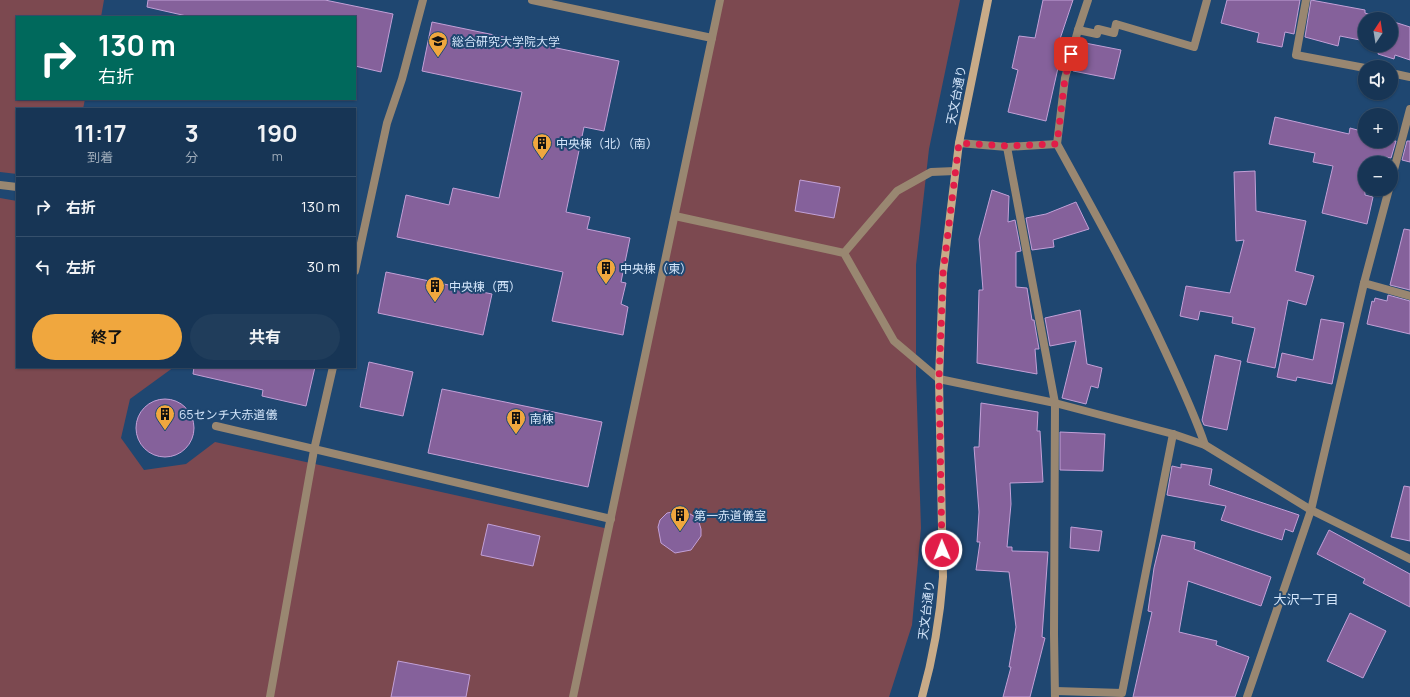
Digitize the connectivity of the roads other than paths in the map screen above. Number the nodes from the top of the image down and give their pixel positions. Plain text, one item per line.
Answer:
1 (423, 0) edge
2 (532, 0) edge
3 (720, 0) edge
4 (988, 0) edge
5 (1088, 0) edge
6 (1206, 0) edge
7 (1306, 0) edge
8 (1078, 30) junction
9 (712, 38) junction
10 (1358, 67) edge
11 (1398, 74) edge
12 (1410, 77) edge
13 (1410, 109) edge
14 (1409, 119) edge
15 (959, 143) junction
16 (1057, 144) junction
17 (1007, 146) junction
18 (1398, 157) edge
19 (955, 171) junction
20 (0, 185) edge
21 (16, 187) edge
22 (1387, 196) edge
23 (675, 216) junction
24 (359, 239) edge
25 (844, 253) junction
26 (356, 263) edge
27 (1364, 283) junction
28 (1410, 296) edge
29 (333, 368) edge
30 (939, 379) junction
31 (1055, 403) junction
32 (216, 426) dead end
33 (1173, 434) junction
34 (1205, 445) junction
35 (314, 450) junction
36 (1311, 510) junction
37 (611, 519) junction
38 (1410, 559) edge
39 (1056, 694) edge
40 (270, 697) edge
41 (573, 697) edge
42 (922, 697) edge
43 (1247, 697) edge

1 - 24 street
2 - 9 street
3 - 9 street
4 - 15 main road, 天文台通り
5 - 8 street
6 - 8 street
7 - 10 street
8 - 16 street
9 - 23 street
11 - 12 street
13 - 14 street
14 - 18 street
15 - 17 street
15 - 19 main road, 天文台通り
16 - 17 street
16 - 34 street
17 - 31 street
19 - 25 street
19 - 30 main road, 天文台通り
20 - 21 street
22 - 27 street
23 - 25 street
23 - 37 street
24 - 26 street
25 - 30 street
27 - 28 street
27 - 36 street
29 - 35 street
30 - 31 street
30 - 42 main road, 天文台通り
31 - 33 street
31 - 39 street
32 - 35 street
33 - 34 street
33 - 39 street
34 - 36 street
35 - 37 street
35 - 40 street
36 - 38 street
36 - 43 street
37 - 41 street

